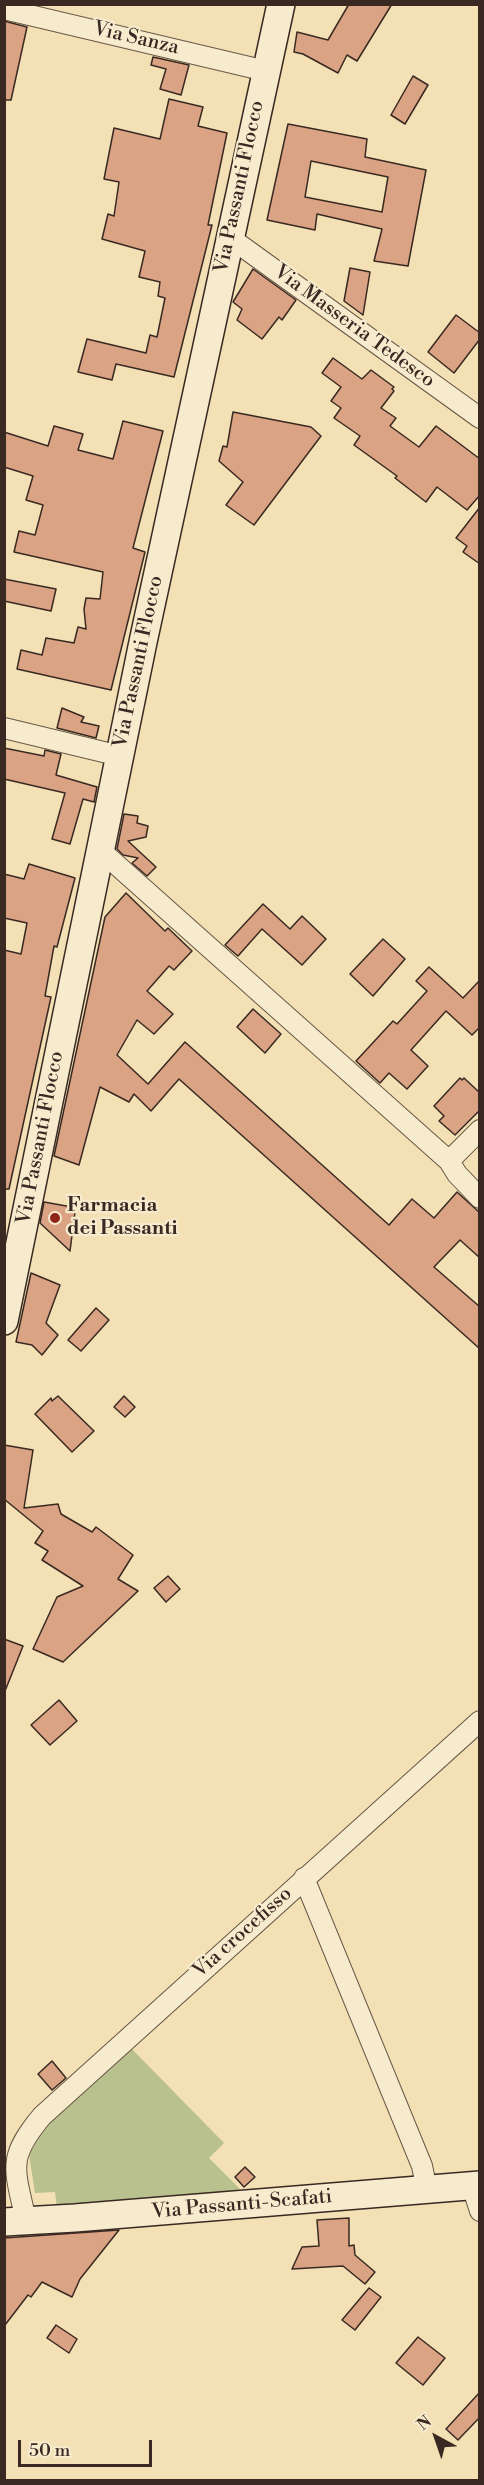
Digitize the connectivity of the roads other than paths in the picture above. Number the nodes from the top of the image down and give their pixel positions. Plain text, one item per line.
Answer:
1 (281, 4) edge
2 (4, 9) edge
3 (266, 71) junction
4 (229, 237) junction
5 (480, 418) edge
6 (4, 728) edge
7 (120, 756) junction
8 (100, 850) junction
9 (480, 1130) edge
10 (449, 1161) junction
11 (480, 1198) edge
12 (4, 1321) edge
13 (480, 1721) edge
14 (304, 1878) junction
15 (11, 2159) edge
16 (427, 2190) junction
17 (477, 2194) edge
18 (15, 2221) edge

1 - 3 main road, Via Passanti Flocco
2 - 3 street, Via Sanza
3 - 4 main road, Via Passanti Flocco
4 - 5 street, Via Masseria Tedesco
4 - 7 main road, Via Passanti Flocco
6 - 7 street
7 - 8 main road, Via Passanti Flocco
8 - 10 street
8 - 12 main road, Via Passanti Flocco
9 - 10 street
10 - 11 street
13 - 14 street, Via crocefisso
14 - 15 street, Via crocefisso
14 - 16 street
15 - 18 street, Via crocefisso
16 - 17 main road, Via Passanti-Scafati
16 - 18 main road, Via Passanti-Scafati

